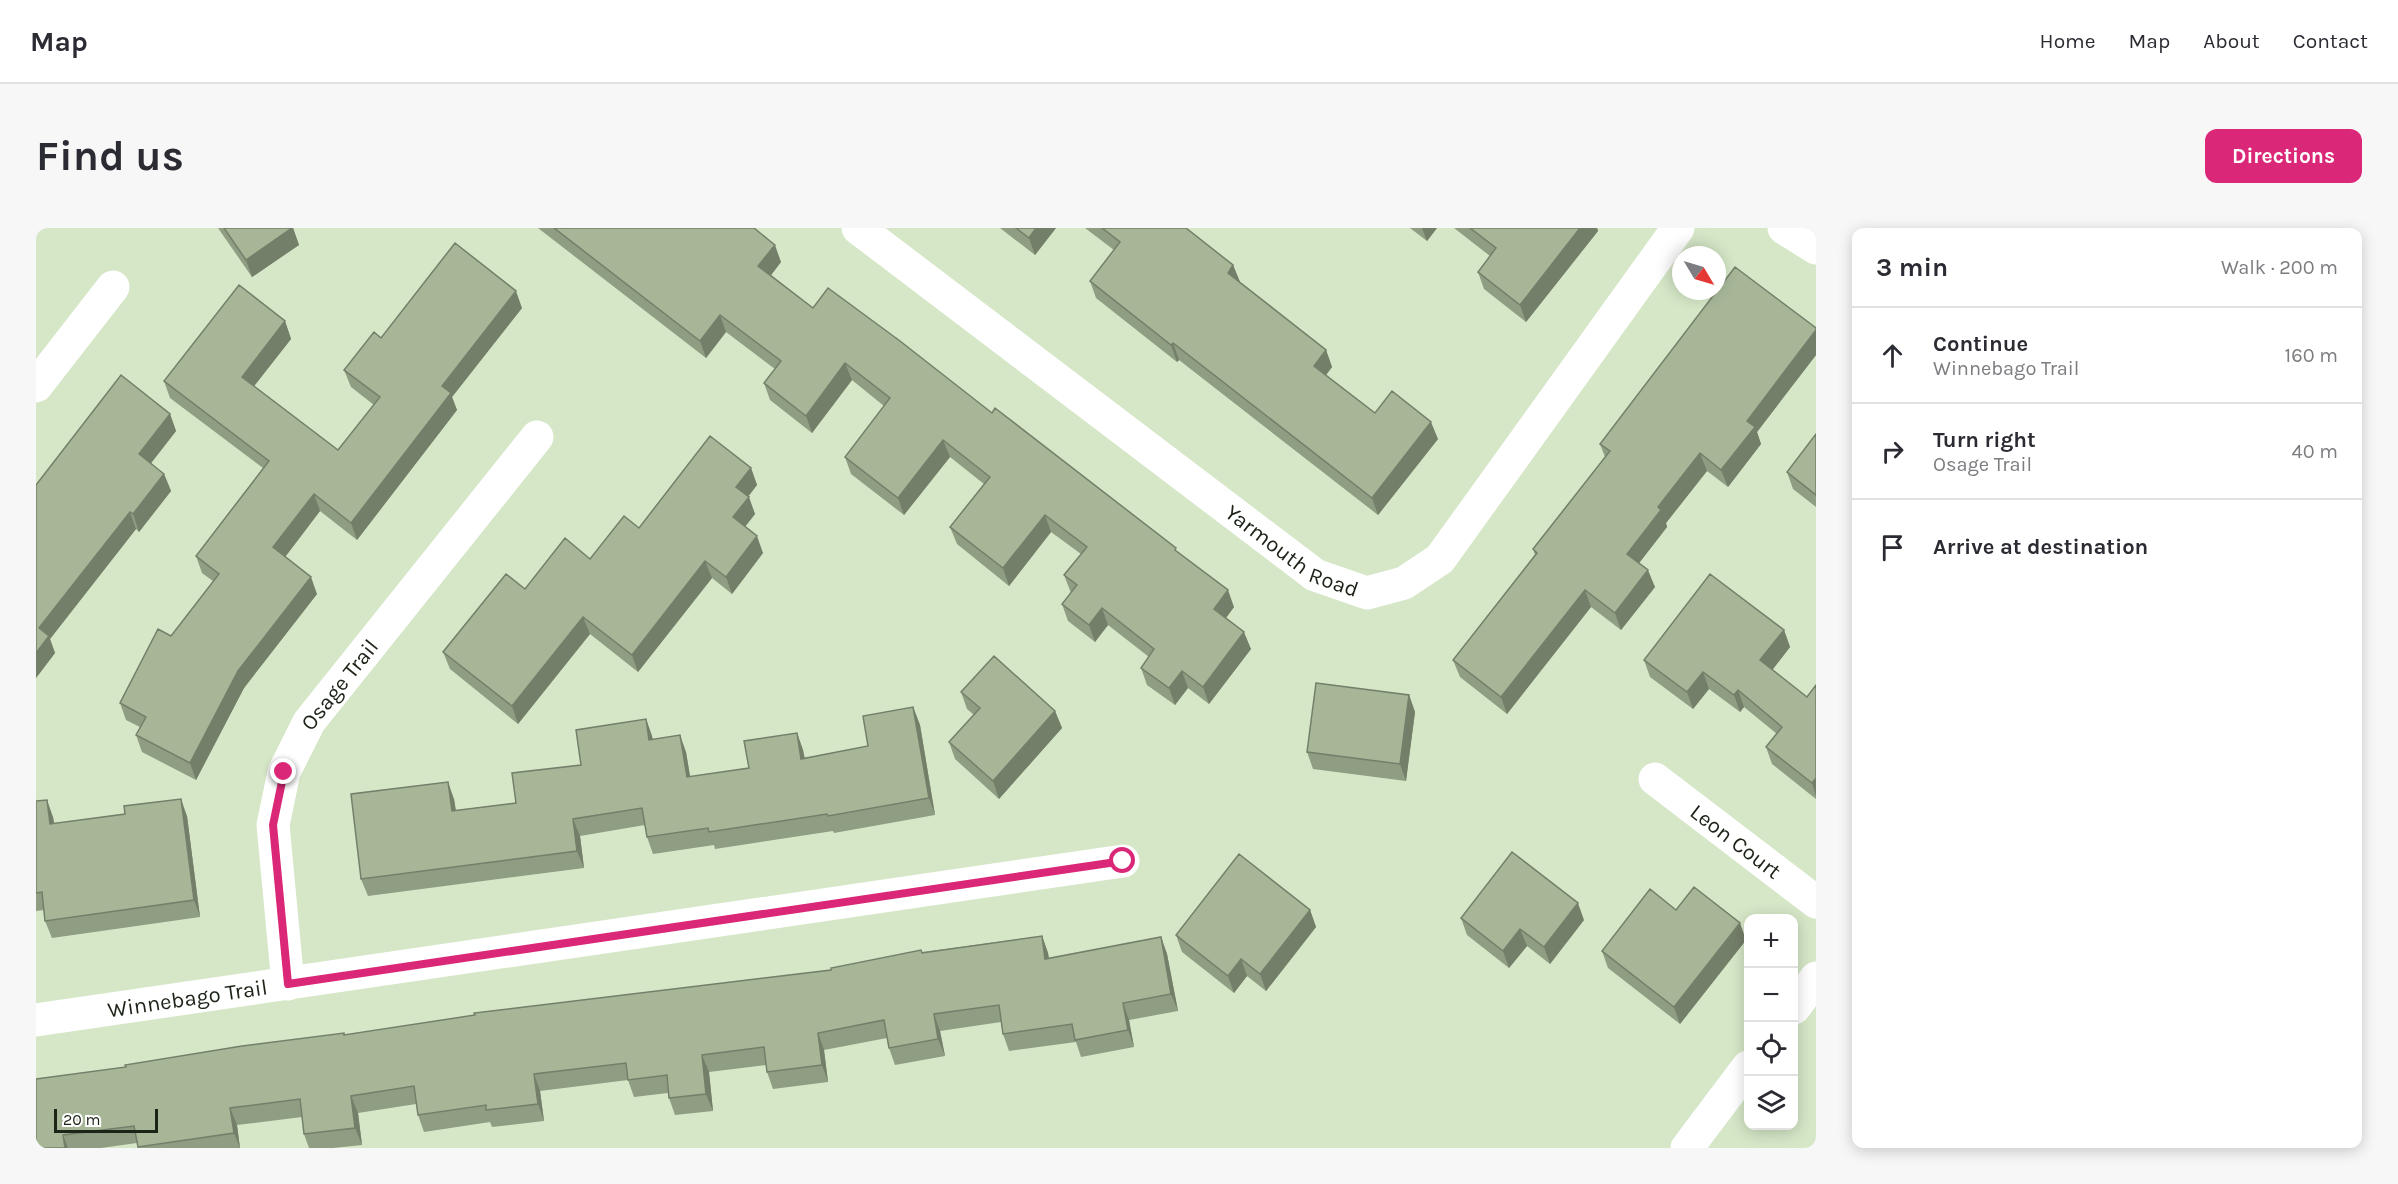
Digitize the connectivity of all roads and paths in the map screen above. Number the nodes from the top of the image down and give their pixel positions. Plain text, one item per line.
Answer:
1 (858, 228) edge
2 (1678, 228) edge
3 (1784, 228) edge
4 (1816, 248) edge
5 (113, 287) dead end
6 (36, 386) edge
7 (537, 437) dead end
8 (1655, 779) dead end
9 (1123, 861) dead end
10 (1816, 902) edge
11 (1816, 978) edge
12 (288, 984) junction
13 (1798, 1003) edge
14 (36, 1020) edge
15 (1744, 1074) edge
16 (1687, 1148) edge

1 - 2 street, Yarmouth Road
3 - 4 street
5 - 6 street
7 - 12 street, Osage Trail
8 - 10 street, Leon Court
9 - 12 street, Winnebago Trail
11 - 13 street
12 - 14 street, Winnebago Trail
15 - 16 street

